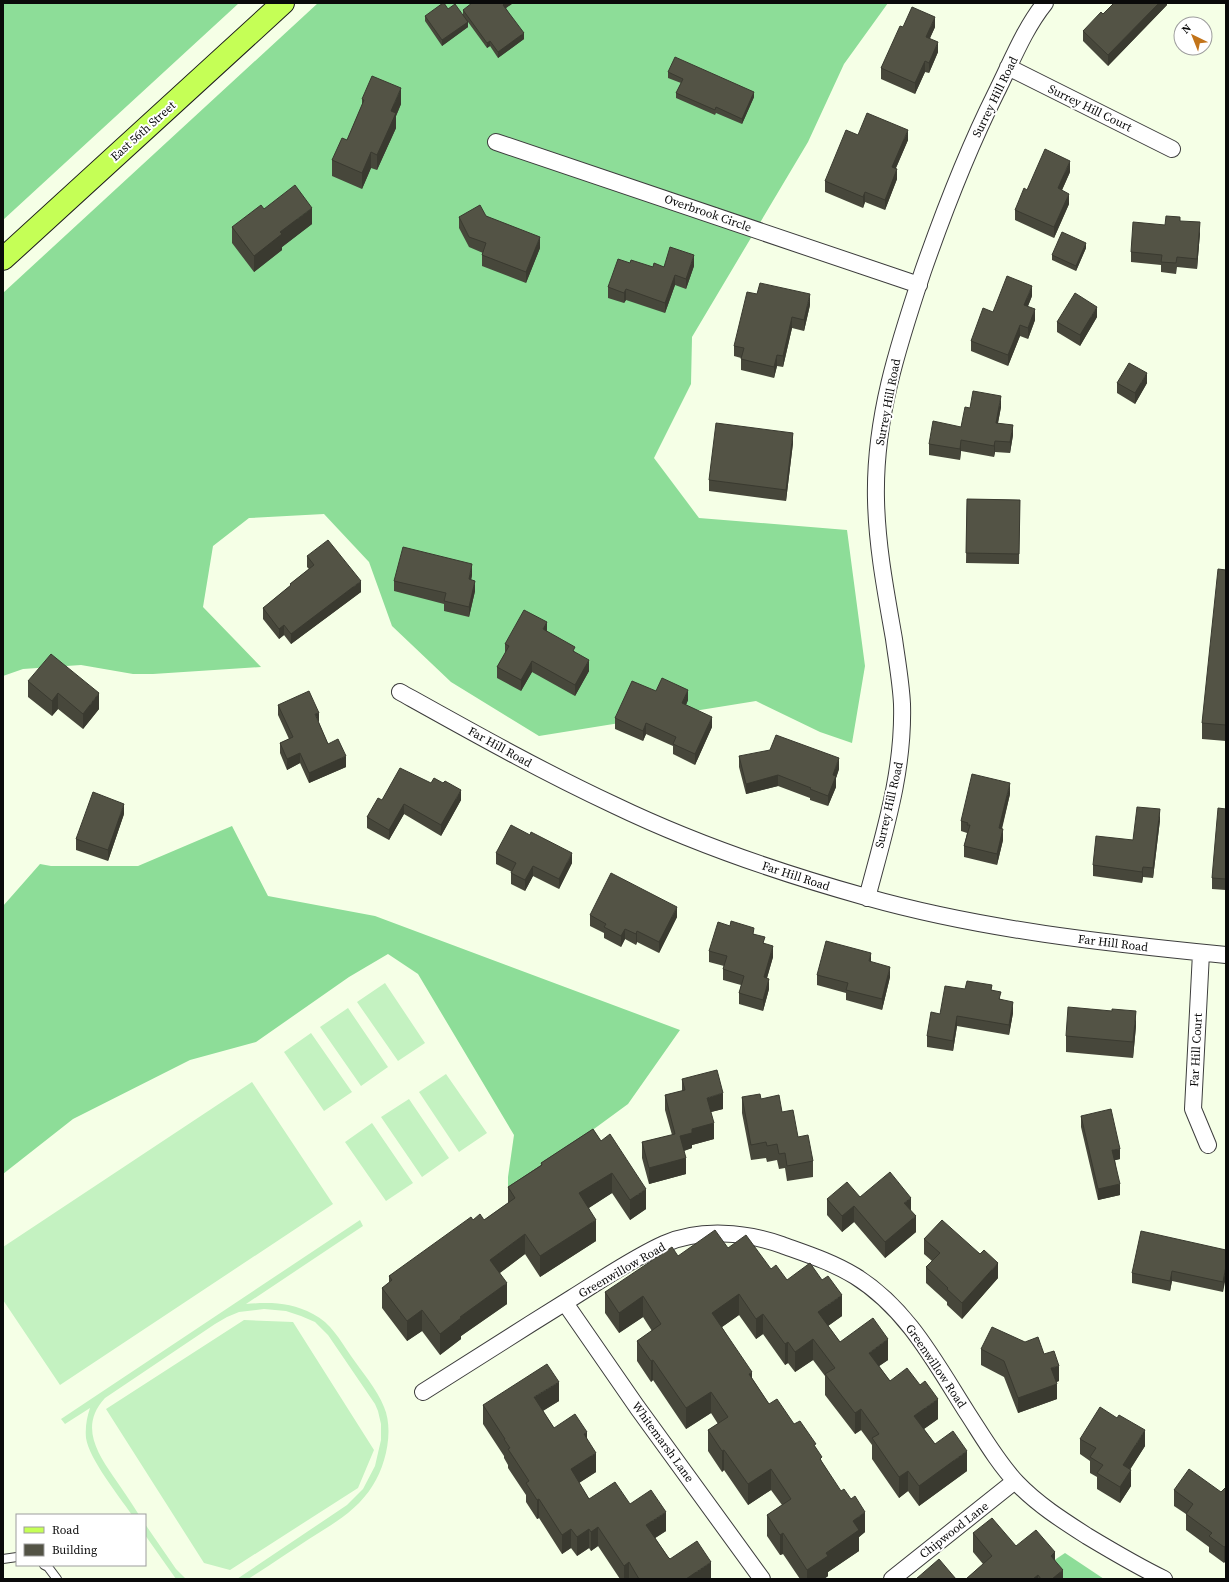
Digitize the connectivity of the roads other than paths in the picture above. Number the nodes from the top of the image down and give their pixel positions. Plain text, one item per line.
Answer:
1 (283, 3) edge
2 (1045, 3) edge
3 (1008, 67) junction
4 (496, 142) dead end
5 (1172, 149) dead end
6 (3, 260) edge
7 (919, 285) junction
8 (400, 692) dead end
9 (867, 898) junction
10 (1201, 952) junction
11 (1226, 955) edge
12 (1208, 1145) dead end
13 (565, 1303) junction
14 (423, 1392) dead end
15 (1015, 1481) junction
16 (5, 1556) edge
17 (16, 1557) edge
18 (46, 1566) edge
19 (57, 1579) edge
20 (762, 1579) edge
21 (892, 1579) edge
22 (1164, 1579) edge

1 - 6 main road, East 56th Street
2 - 3 street, Surrey Hill Road
3 - 5 street, Surrey Hill Court
3 - 7 street, Surrey Hill Road
4 - 7 street, Overbrook Circle
7 - 9 street, Surrey Hill Road
8 - 9 street, Far Hill Road
9 - 10 street, Far Hill Road
10 - 11 street, Far Hill Road
10 - 12 street, Far Hill Court
13 - 14 street, Greenwillow Road
13 - 15 street, Greenwillow Road
13 - 20 street, Whitemarsh Lane
15 - 21 street, Chipwood Lane
15 - 22 street, Greenwillow Road
16 - 17 lane
18 - 19 lane

